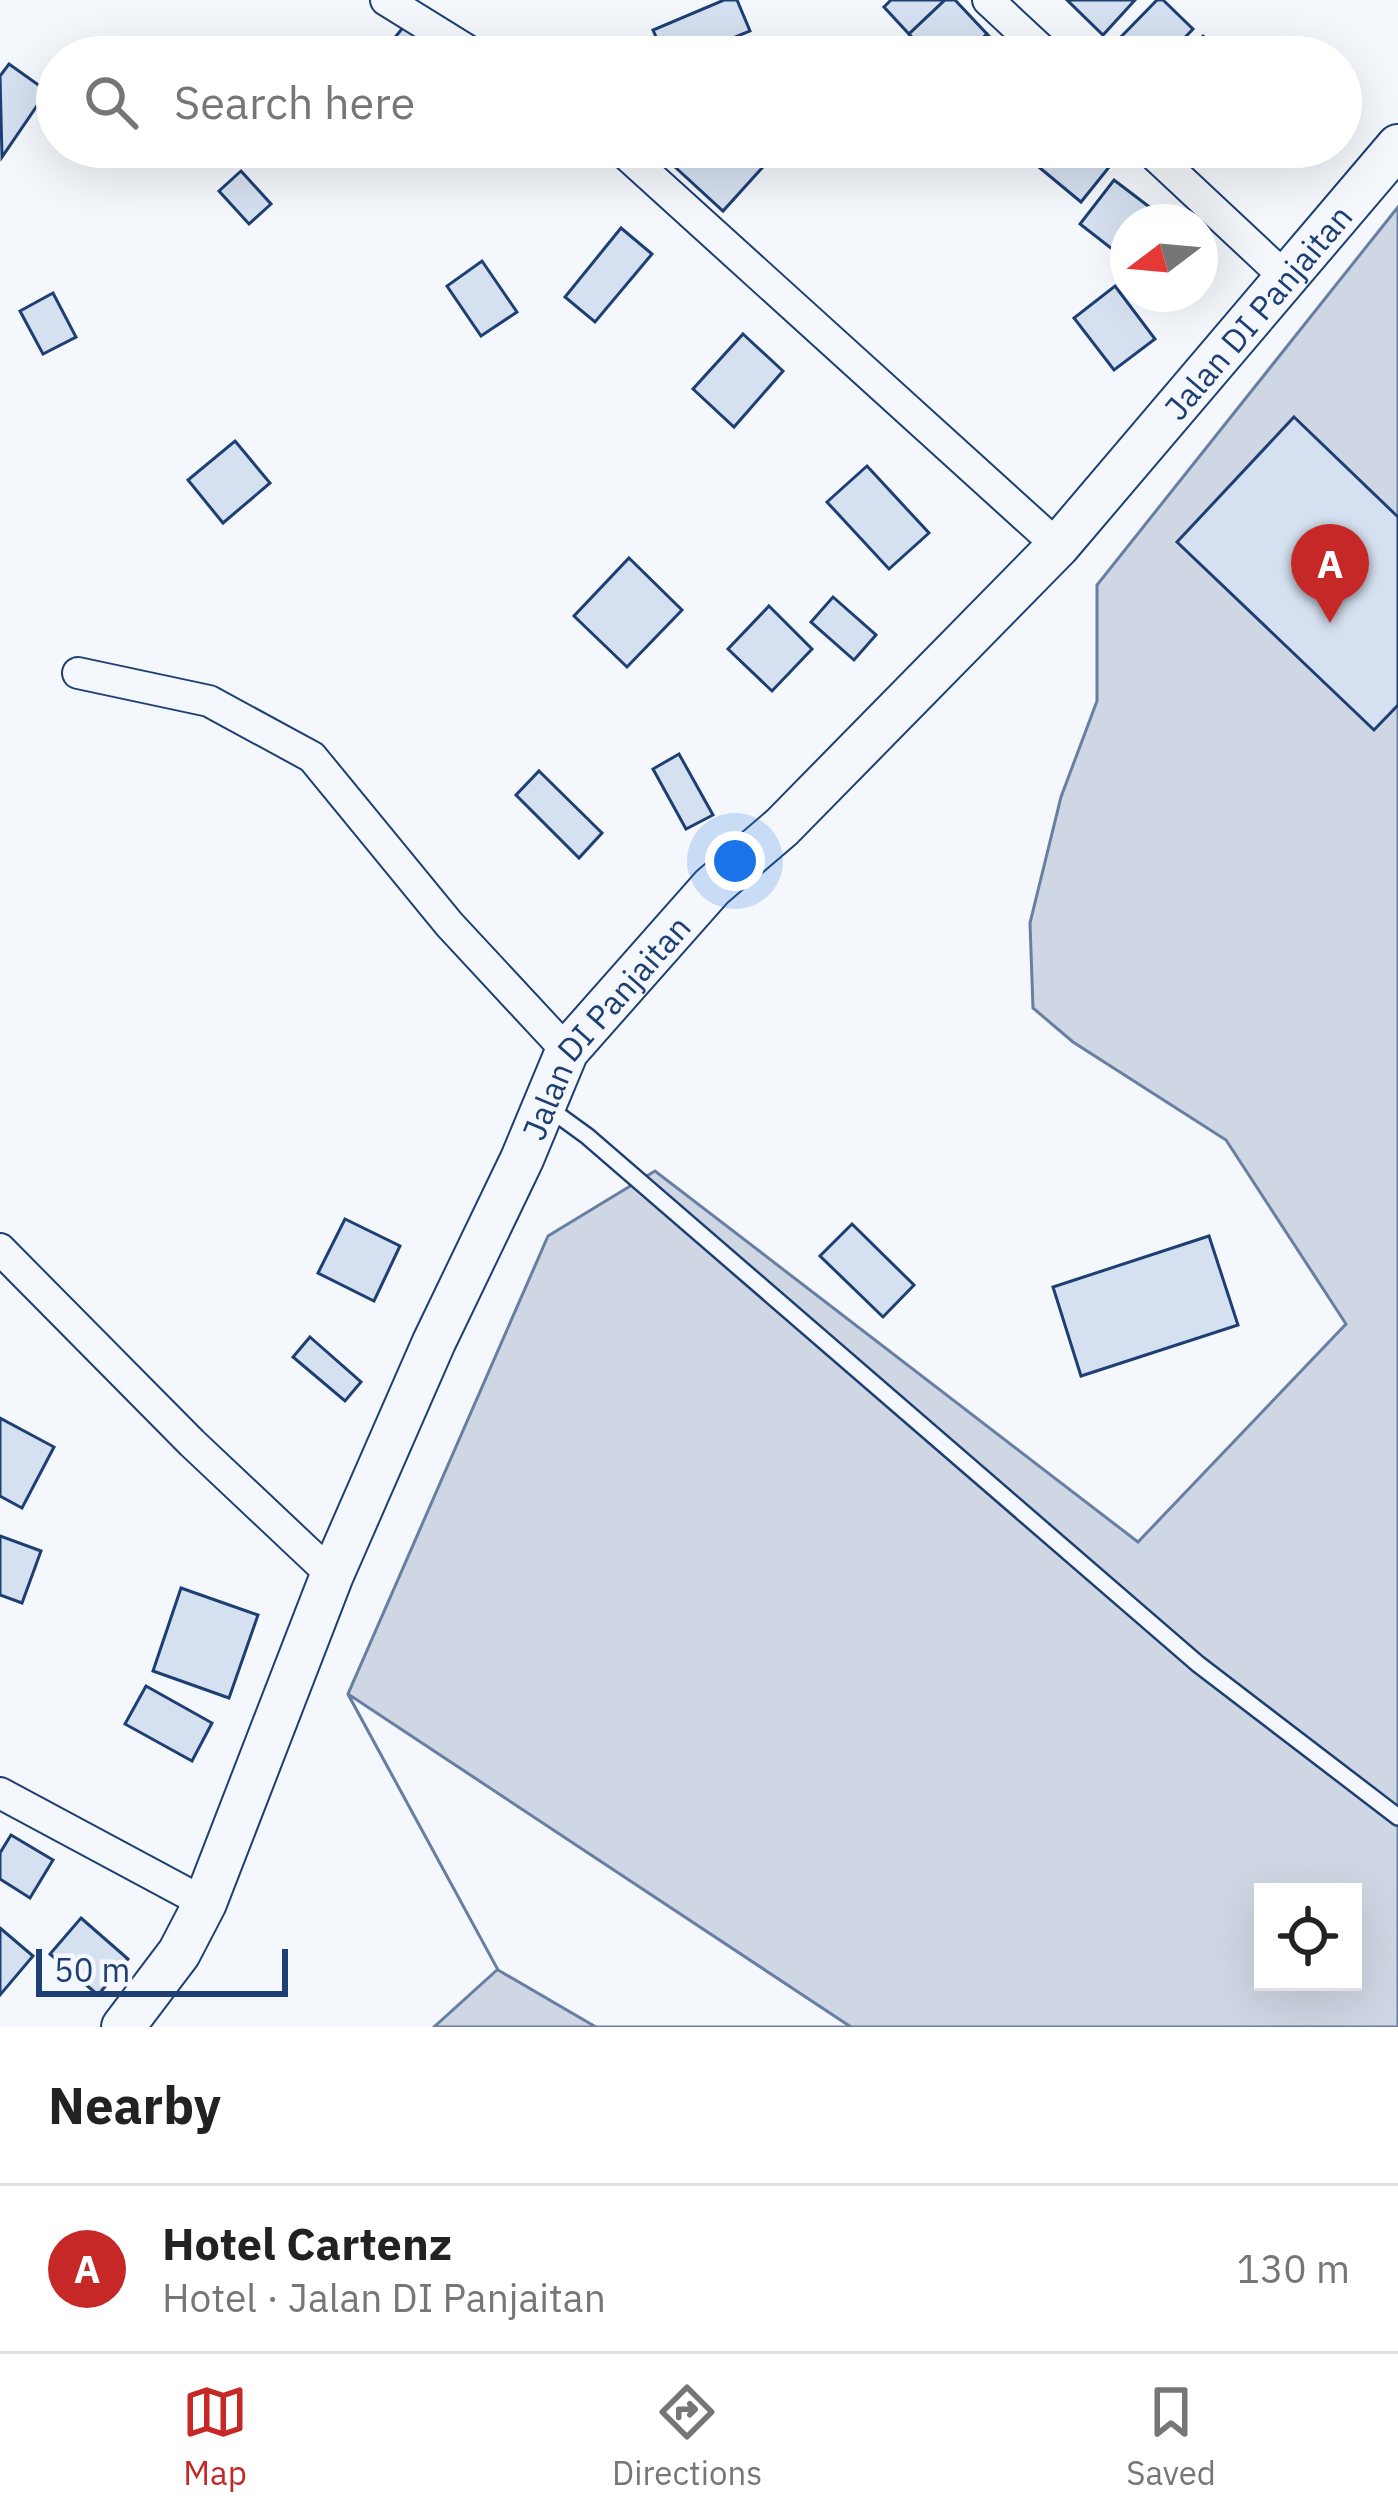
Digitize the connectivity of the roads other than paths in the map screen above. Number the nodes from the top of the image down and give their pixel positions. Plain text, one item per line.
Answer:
1 (386, 0) edge
2 (988, 0) edge
3 (444, 36) edge
4 (1027, 36) edge
5 (1398, 146) edge
6 (641, 168) edge
7 (1168, 168) edge
8 (1285, 277) junction
9 (1058, 546) junction
10 (78, 673) dead end
11 (567, 1051) junction
12 (545, 1105) junction
13 (0, 1250) edge
14 (332, 1575) junction
15 (0, 1793) edge
16 (1398, 1817) edge
17 (205, 1903) junction
18 (123, 2027) edge

1 - 3 street
2 - 4 street
5 - 8 main road, Jalan DI Panjaitan
6 - 9 street
7 - 8 street
8 - 9 main road, Jalan DI Panjaitan
9 - 11 main road, Jalan DI Panjaitan
10 - 11 street
11 - 12 main road, Jalan DI Panjaitan
12 - 14 main road, Jalan DI Panjaitan
12 - 16 lane
13 - 14 street
14 - 17 main road, Jalan DI Panjaitan
15 - 17 street
17 - 18 main road, Jalan DI Panjaitan

